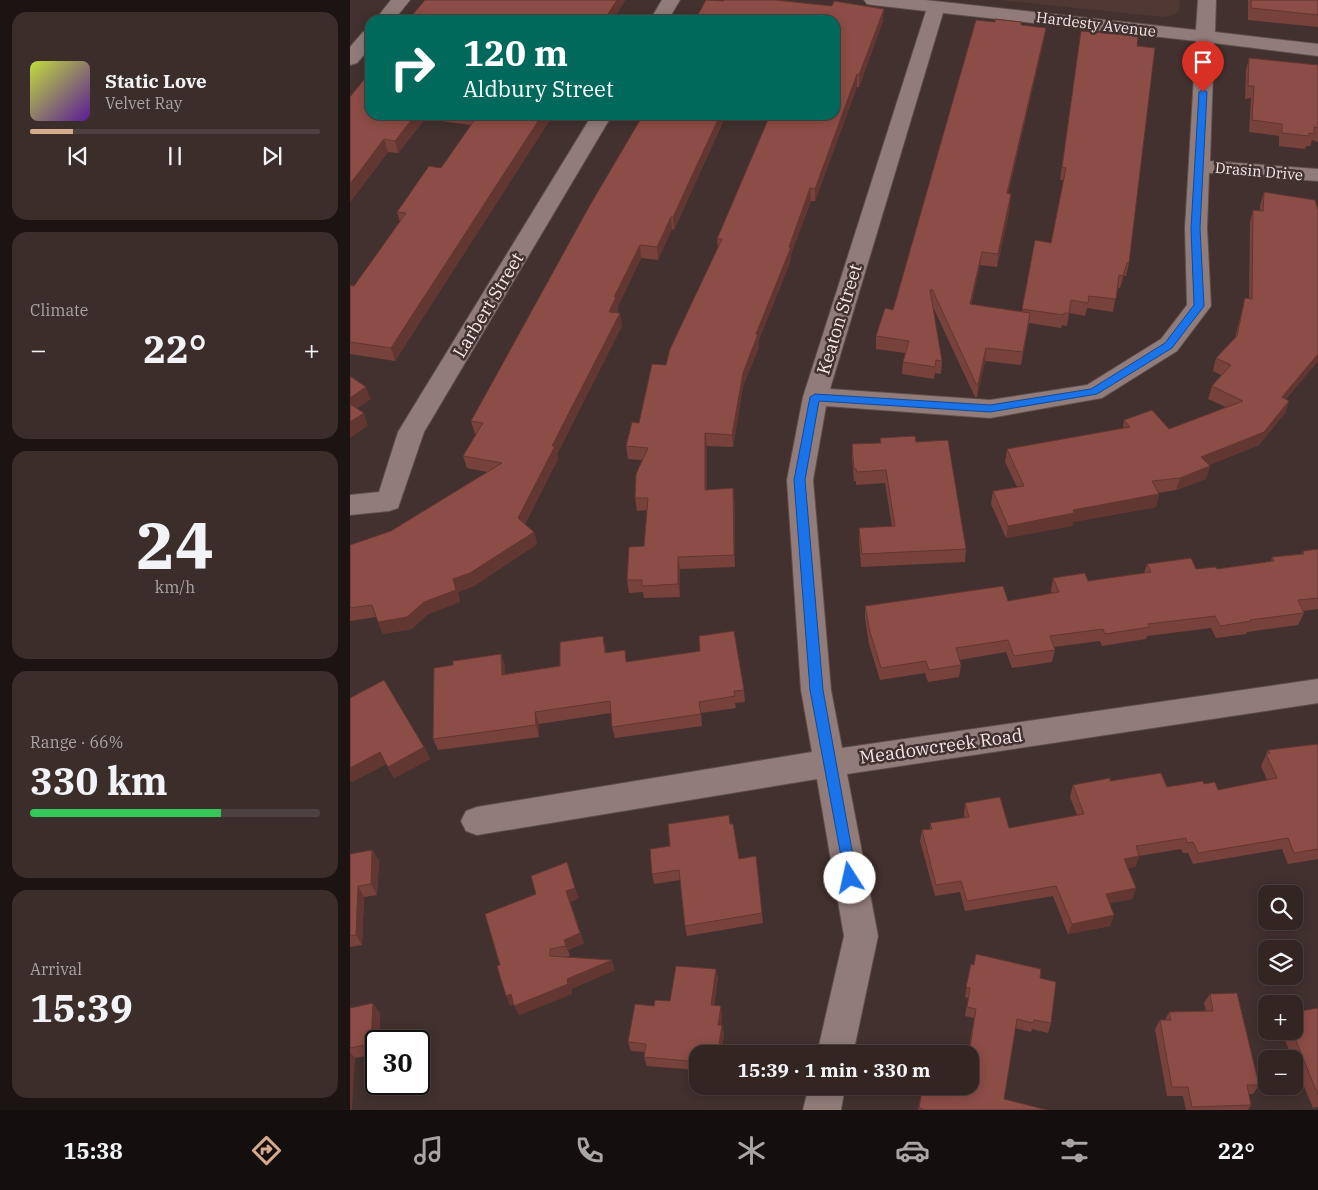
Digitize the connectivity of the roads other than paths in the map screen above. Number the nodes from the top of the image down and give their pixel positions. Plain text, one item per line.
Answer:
1 (401, 0) edge
2 (671, 0) edge
3 (873, 0) edge
4 (1207, 0) edge
5 (936, 6) junction
6 (388, 15) edge
7 (662, 15) edge
8 (1205, 36) junction
9 (365, 42) edge
10 (1318, 50) edge
11 (350, 59) edge
12 (599, 120) edge
13 (1200, 166) junction
14 (1318, 175) edge
15 (815, 397) junction
16 (350, 505) edge
17 (1318, 691) edge
18 (830, 763) junction
19 (477, 821) dead end
20 (837, 1045) edge
21 (825, 1095) edge
22 (822, 1110) edge

1 - 6 street
2 - 7 street
3 - 5 street, Hardesty Avenue
4 - 8 street
5 - 8 street, Hardesty Avenue
5 - 15 street, Keaton Street
8 - 10 street, Hardesty Avenue
8 - 13 street
9 - 11 street
12 - 16 street, Larbert Street
13 - 14 street, Drasin Drive
13 - 15 street
15 - 18 street, Keaton Street
17 - 18 street, Meadowcreek Road
18 - 19 street, Meadowcreek Road
18 - 20 street, Keaton Street
21 - 22 street

